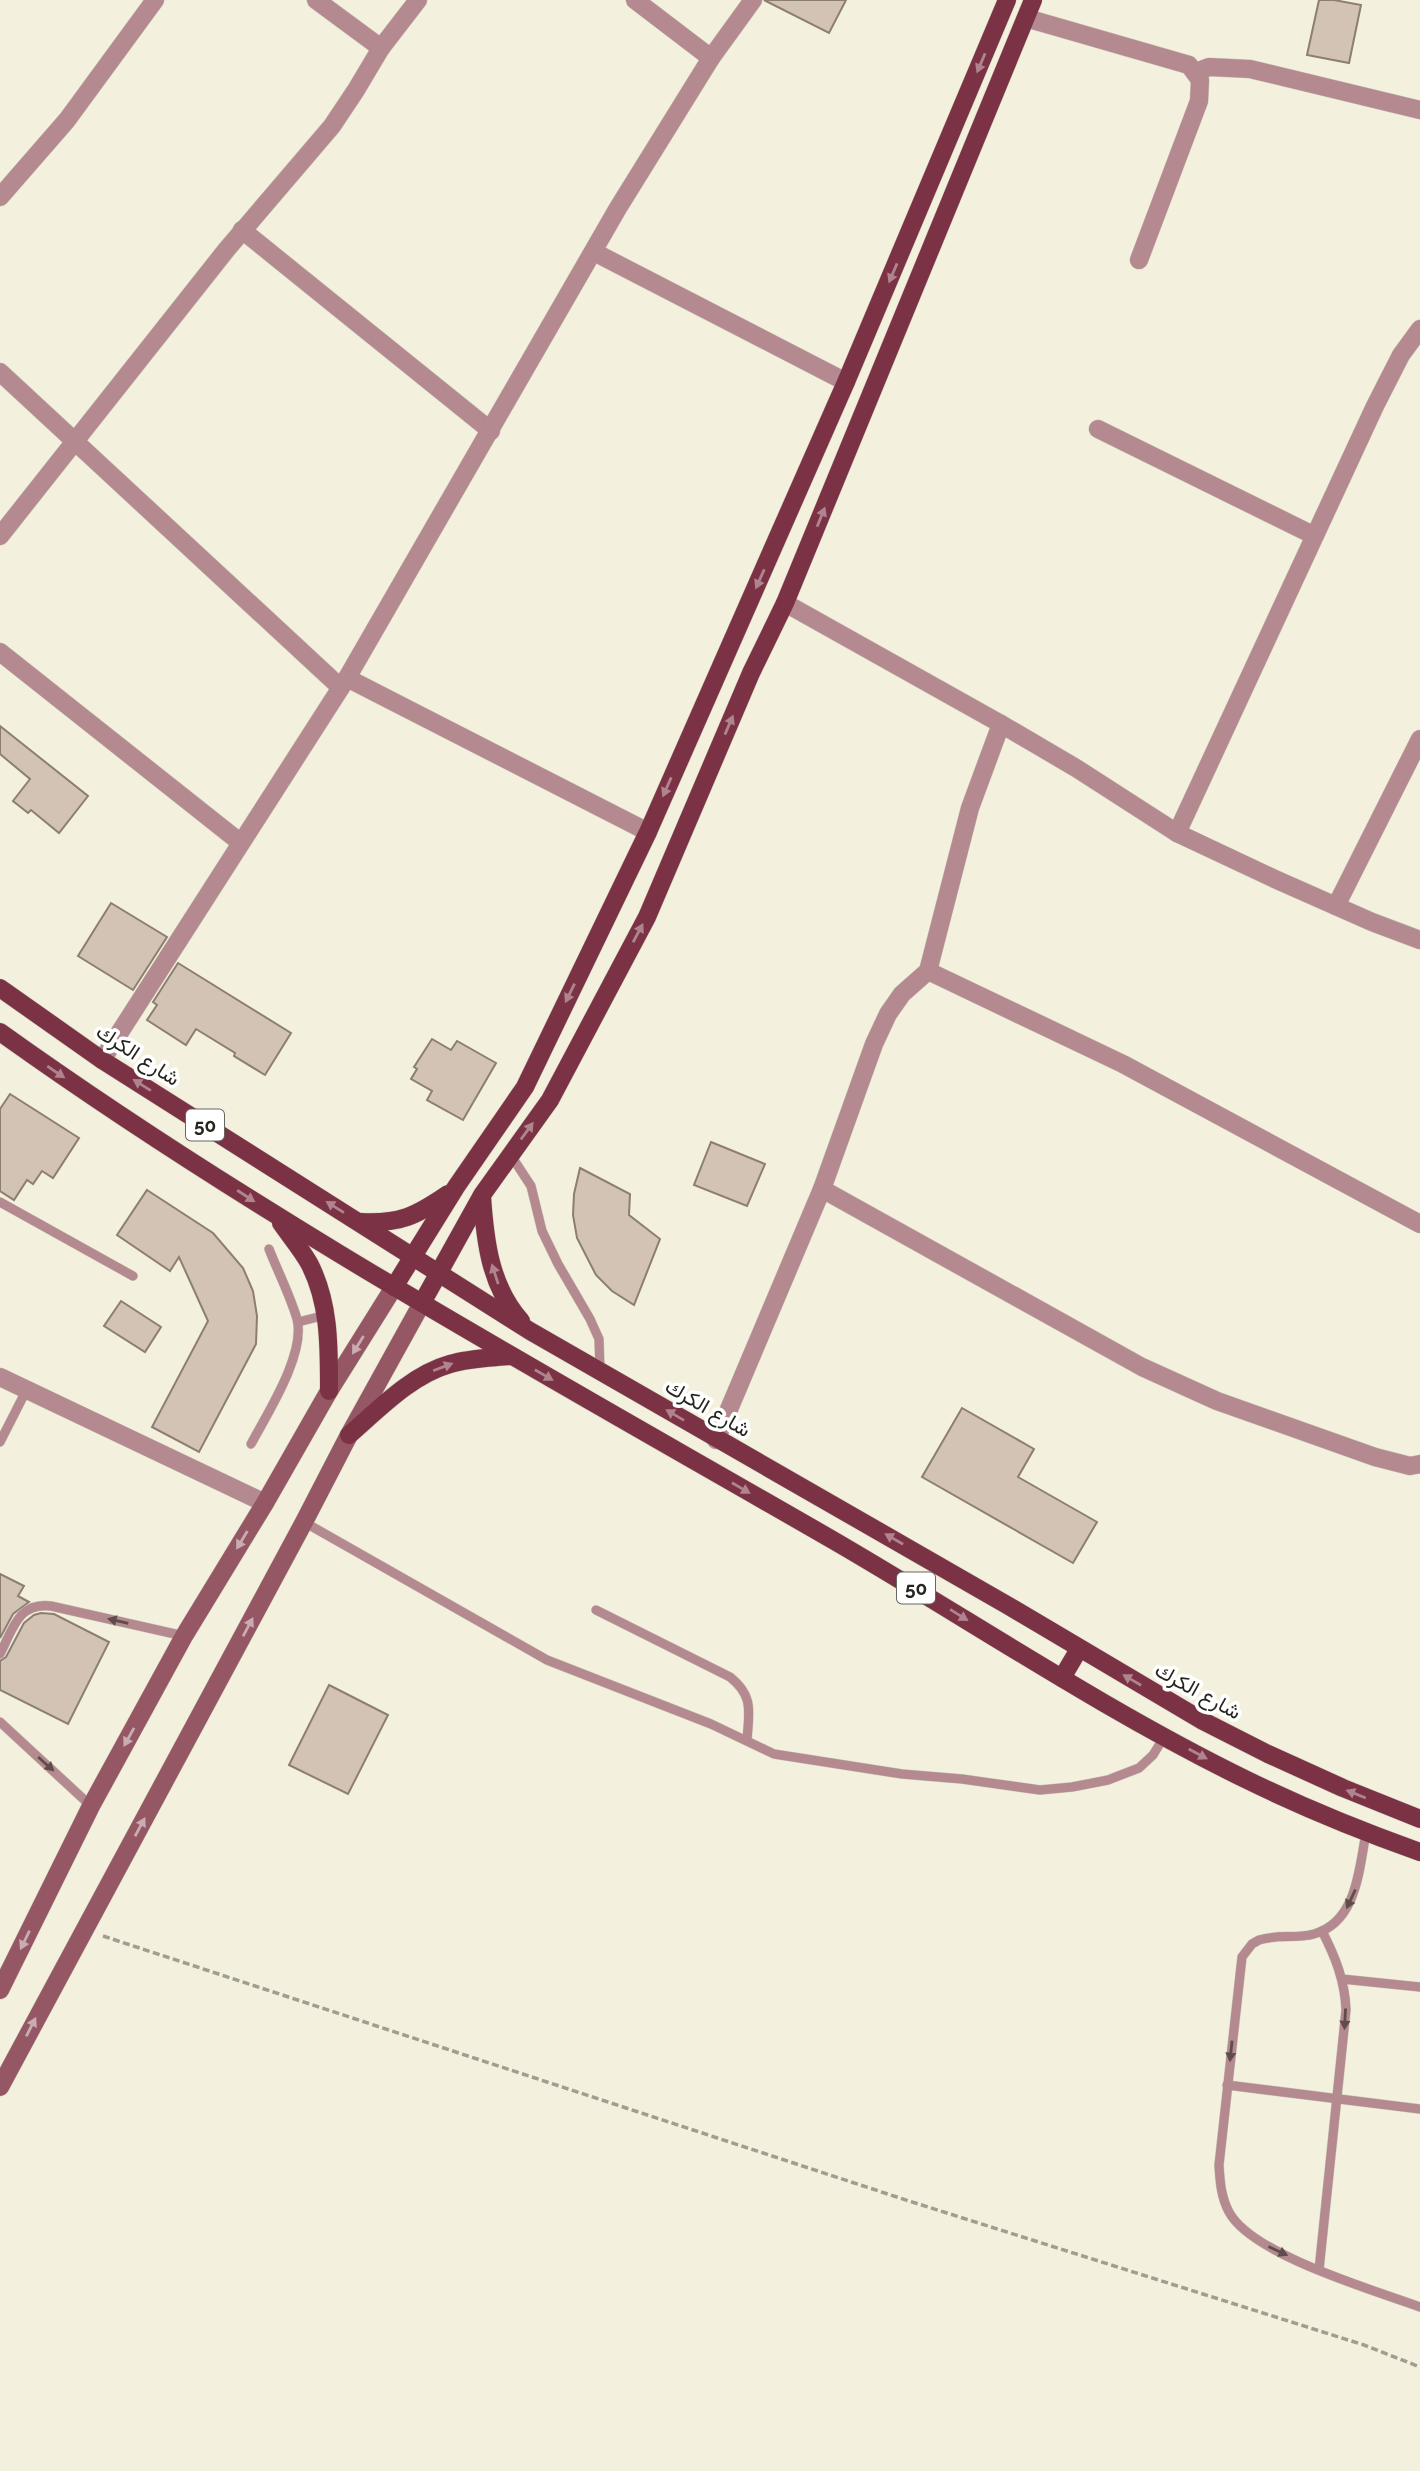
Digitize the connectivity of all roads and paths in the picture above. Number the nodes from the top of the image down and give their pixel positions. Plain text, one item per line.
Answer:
1 (155, 0) edge
2 (316, 0) edge
3 (418, 0) edge
4 (635, 0) edge
5 (753, 0) edge
6 (1007, 0) edge
7 (1033, 0) edge
8 (1026, 18) junction
9 (381, 48) junction
10 (711, 58) junction
11 (1196, 72) junction
12 (1420, 110) edge
13 (0, 197) edge
14 (242, 230) junction
15 (594, 252) junction
16 (1139, 260) dead end
17 (1420, 329) edge
18 (0, 372) edge
19 (846, 382) junction
20 (1098, 429) dead end
21 (491, 431) junction
22 (76, 441) junction
23 (1314, 535) junction
24 (0, 536) edge
25 (785, 603) junction
26 (0, 652) edge
27 (344, 683) junction
28 (1001, 724) junction
29 (1420, 739) edge
30 (648, 832) junction
31 (1177, 833) junction
32 (241, 844) junction
33 (1336, 906) junction
34 (1420, 940) edge
35 (928, 971) junction
36 (0, 988) edge
37 (0, 1032) edge
38 (102, 1060) junction
39 (510, 1154) junction
40 (456, 1188) junction
41 (822, 1189) junction
42 (482, 1195) junction
43 (0, 1202) edge
44 (277, 1217) junction
45 (360, 1222) junction
46 (1420, 1224) edge
47 (269, 1249) dead end
48 (413, 1256) junction
49 (439, 1272) junction
50 (132, 1276) dead end
51 (394, 1287) junction
52 (422, 1303) junction
53 (326, 1315) junction
54 (298, 1322) junction
55 (530, 1331) junction
56 (510, 1356) junction
57 (600, 1370) junction
58 (0, 1377) edge
59 (26, 1389) junction
60 (329, 1391) junction
61 (348, 1435) junction
62 (716, 1440) junction
63 (0, 1442) edge
64 (251, 1444) dead end
65 (1420, 1464) edge
66 (265, 1503) junction
67 (304, 1522) junction
68 (596, 1610) dead end
69 (184, 1636) junction
70 (1079, 1649) junction
71 (0, 1654) edge
72 (1062, 1678) junction
73 (0, 1722) edge
74 (1165, 1736) junction
75 (747, 1740) junction
76 (91, 1806) junction
77 (1420, 1819) edge
78 (1366, 1833) junction
79 (1420, 1852) edge
80 (85, 1930) junction
81 (1322, 1931) junction
82 (1342, 1979) junction
83 (1, 1986) edge
84 (1420, 1987) edge
85 (1227, 2085) junction
86 (0, 2087) edge
87 (1337, 2099) junction
88 (1420, 2109) edge
89 (1319, 2270) junction
90 (1420, 2308) edge
91 (1420, 2367) edge

1 - 13 street
2 - 9 street
3 - 9 street
4 - 10 street
5 - 10 street
6 -> 19 main road
7 - 8 main road
8 - 11 street
25 -> 8 main road
9 - 14 street
10 - 15 street
11 - 12 street
11 - 16 street
14 - 21 street
14 - 22 street
15 - 19 street
15 - 21 street
17 - 23 street
18 - 22 street
19 -> 30 main road
20 - 23 street
21 - 27 street
22 - 24 street
22 - 27 street
23 - 31 street
25 - 28 street
39 -> 25 main road
26 - 32 street
27 - 30 street
27 - 32 street
28 - 31 street
28 - 35 street
29 - 33 street
30 -> 40 main road
31 - 33 street
32 - 38 street
33 - 34 street
35 - 41 street
35 - 46 street
36 - 38 main road, شارع الكرك / 50
37 -> 44 main road, 50
45 -> 38 main road, شارع الكرك / 50
39 - 42 main road
39 - 57 lane
40 - 45 main road
40 - 48 main road
41 - 62 street
41 - 65 street
42 - 49 main road
55 -> 42 main road
43 - 50 lane
44 - 51 main road, 50
44 - 53 main road
45 - 48 main road, شارع الكرك / 50
47 - 54 lane
48 - 49 main road, شارع الكرك / 50
48 - 51 main road
49 - 52 main road
49 - 55 main road, شارع الكرك / 50
51 - 52 main road, 50
51 -> 60 main road
52 - 56 main road, 50
52 - 61 main road
53 - 54 lane
53 - 60 main road
54 - 64 lane
55 - 57 main road, شارع الكرك / 50
61 -> 56 main road
56 -> 72 main road, 50
62 -> 57 main road, شارع الكرك / 50
58 - 59 street
59 - 63 lane
59 - 66 street
60 - 66 main road
61 - 67 main road
70 -> 62 main road, شارع الكرك / 50
66 -> 69 main road
67 - 75 lane
80 -> 67 main road
68 - 75 lane
69 -> 71 lane
69 -> 76 main road
70 - 72 main road
77 -> 70 main road, شارع الكرك / 50
72 - 74 main road, 50
73 -> 76 lane
74 - 75 lane
74 -> 78 main road, 50
76 -> 83 main road
78 - 79 main road, 50
78 -> 81 lane
86 -> 80 main road
80 - 91 path
81 - 82 lane
81 -> 85 lane
82 - 84 lane
82 -> 87 lane
85 - 87 lane
85 -> 89 lane
87 - 88 lane
87 - 89 lane
89 - 90 lane

